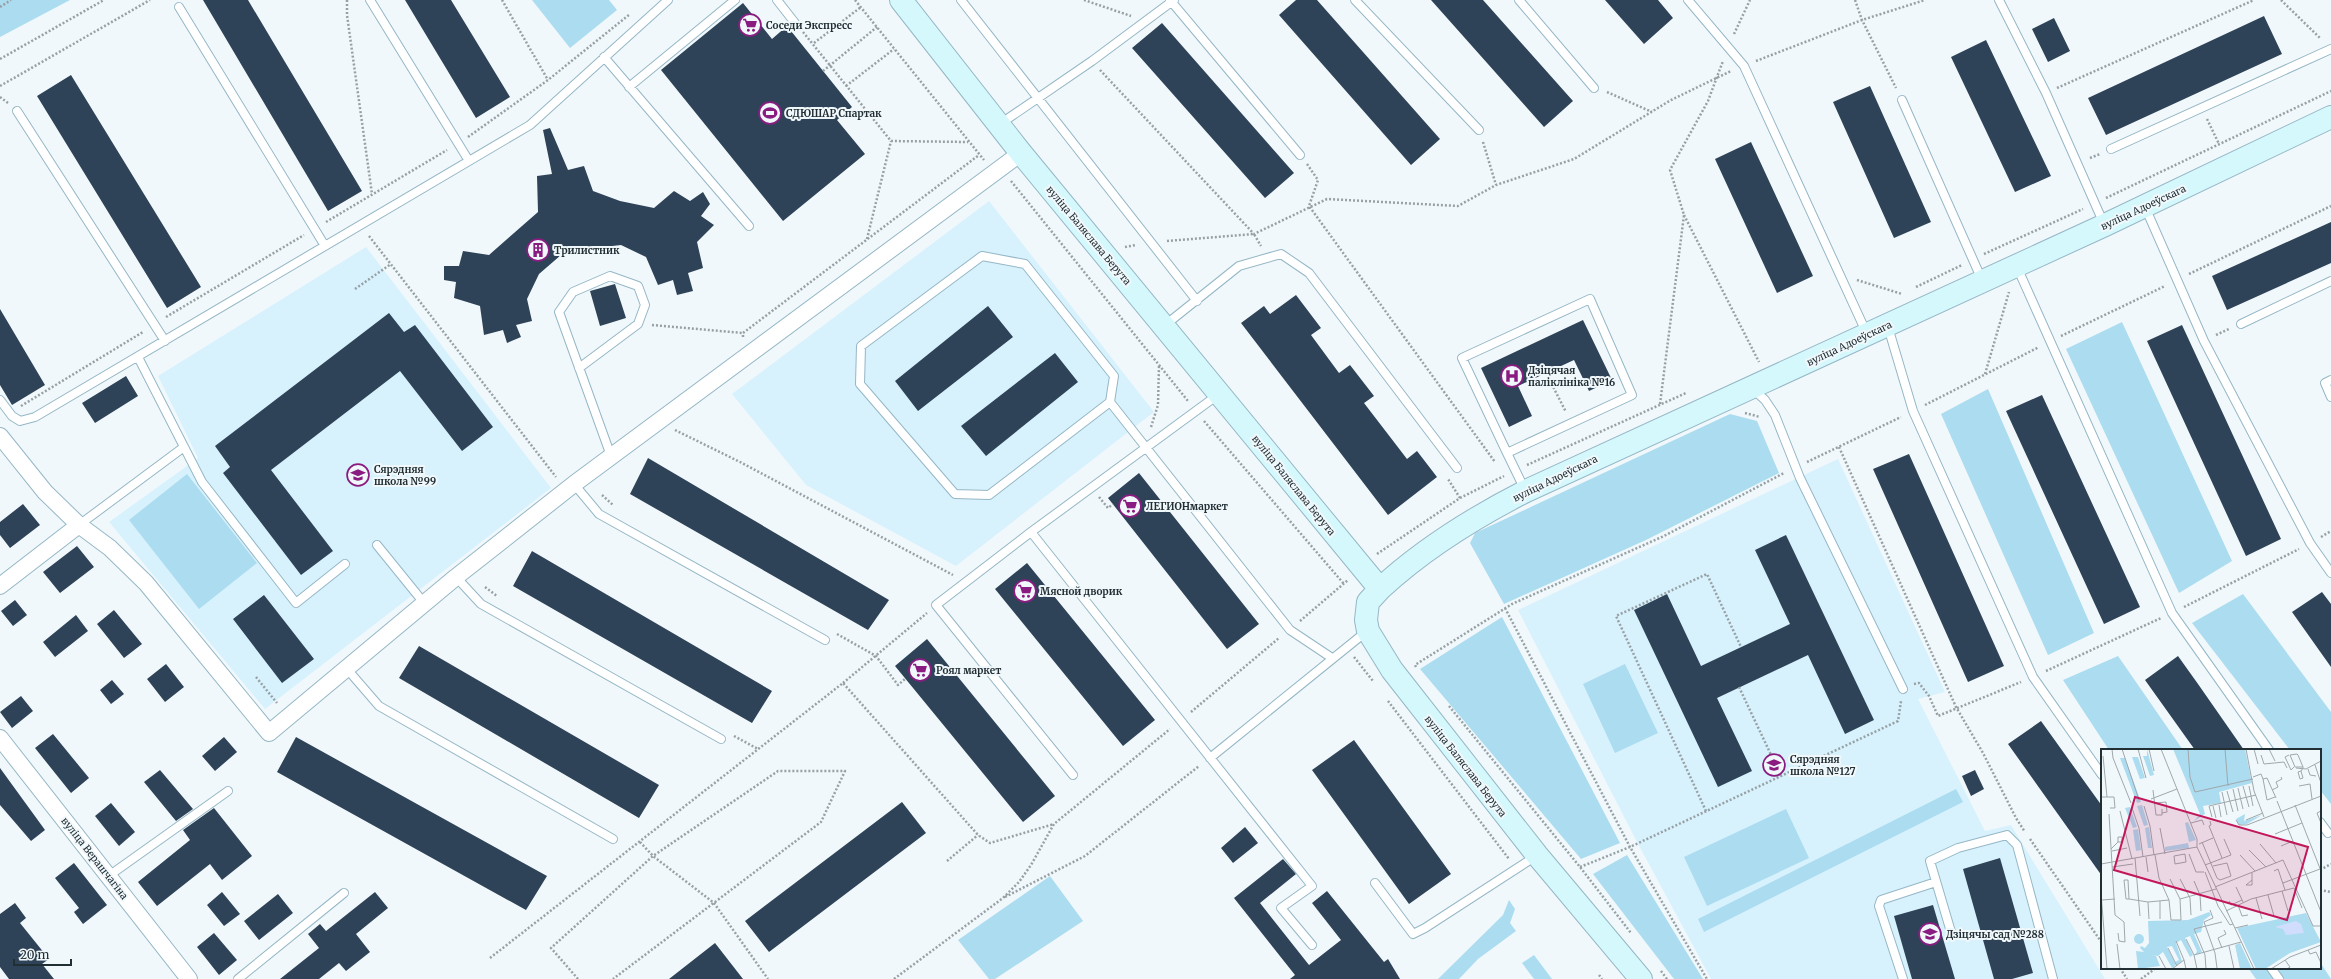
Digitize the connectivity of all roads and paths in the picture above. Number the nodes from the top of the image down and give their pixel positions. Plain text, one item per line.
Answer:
1 (11, 0) edge
2 (104, 0) edge
3 (150, 0) edge
4 (347, 0) edge
5 (370, 0) edge
6 (502, 0) edge
7 (668, 0) edge
8 (735, 0) edge
9 (777, 0) edge
10 (856, 0) edge
11 (901, 0) edge
12 (961, 0) edge
13 (1084, 0) edge
14 (1355, 0) edge
15 (1520, 0) edge
16 (1688, 0) edge
17 (1855, 0) edge
18 (1925, 0) edge
19 (1999, 0) edge
20 (2254, 0) edge
21 (2281, 0) edge
22 (1171, 1) edge
23 (659, 3) edge
24 (0, 7) edge
25 (179, 7) dead end
26 (861, 7) junction
27 (635, 10) dead end
28 (1145, 20) junction
29 (1862, 20) junction
30 (795, 24) joint
31 (877, 27) junction
32 (814, 43) junction
33 (2328, 46) edge
34 (894, 49) junction
35 (604, 58) junction
36 (0, 59) edge
37 (1092, 61) junction
38 (830, 64) junction
39 (1744, 66) junction
40 (823, 71) dead end
41 (1717, 76) junction
42 (548, 80) junction
43 (0, 86) edge
44 (846, 86) junction
45 (630, 87) junction
46 (1594, 88) joint
47 (2331, 91) edge
48 (2046, 93) junction
49 (1037, 97) junction
50 (1902, 100) joint
51 (17, 111) dead end
52 (1652, 112) junction
53 (2331, 117) edge
54 (2208, 121) dead end
55 (999, 124) junction
56 (1479, 130) joint
57 (891, 141) junction
58 (969, 142) junction
59 (458, 144) junction
60 (2219, 144) junction
61 (2111, 149) joint
62 (1021, 153) junction
63 (979, 155) junction
64 (1300, 155) joint
65 (469, 161) junction
66 (2078, 163) junction
67 (993, 172) junction
68 (1496, 186) junction
69 (372, 194) junction
70 (2096, 203) junction
71 (1309, 206) junction
72 (2331, 206) edge
73 (2145, 207) junction
74 (1684, 215) junction
75 (2105, 225) junction
76 (749, 226) dead end
77 (314, 229) junction
78 (367, 232) dead end
79 (1254, 234) junction
80 (867, 239) junction
81 (1151, 242) junction
82 (325, 246) junction
83 (1124, 247) dead end
84 (1268, 258) junction
85 (1973, 259) junction
86 (391, 264) junction
87 (2017, 266) junction
88 (1841, 275) junction
89 (2176, 280) junction
90 (2331, 281) edge
91 (1982, 282) junction
92 (355, 289) dead end
93 (1902, 294) junction
94 (1895, 298) dead end
95 (1197, 301) junction
96 (155, 324) junction
97 (638, 324) junction
98 (2241, 324) joint
99 (1888, 325) junction
100 (1164, 326) junction
101 (743, 333) junction
102 (1867, 335) junction
103 (165, 341) junction
104 (2204, 341) junction
105 (2049, 342) junction
106 (138, 356) junction
107 (742, 359) junction
108 (1766, 359) dead end
109 (1759, 362) junction
110 (1159, 364) junction
111 (1751, 365) dead end
112 (579, 368) junction
113 (1546, 373) dead end
114 (1985, 374) junction
115 (2331, 380) edge
116 (1752, 388) junction
117 (1687, 392) dead end
118 (1219, 393) junction
119 (2331, 397) edge
120 (0, 400) edge
121 (1726, 400) junction
122 (1110, 402) junction
123 (1660, 404) junction
124 (1195, 410) junction
125 (1913, 411) junction
126 (9, 413) junction
127 (1764, 419) dead end
128 (657, 422) junction
129 (1572, 424) junction
130 (0, 436) edge
131 (1581, 440) junction
132 (1839, 446) junction
133 (184, 447) junction
134 (1146, 448) junction
135 (1507, 454) junction
136 (611, 456) junction
137 (1496, 463) dead end
138 (1797, 467) junction
139 (1457, 468) joint
140 (1500, 469) dead end
141 (1516, 471) junction
142 (1504, 476) junction
143 (573, 481) junction
144 (1092, 487) junction
145 (1526, 491) junction
146 (1460, 498) junction
147 (1113, 504) dead end
148 (618, 510) dead end
149 (79, 525) junction
150 (2331, 531) edge
151 (1031, 532) junction
152 (2310, 543) junction
153 (377, 545) dead end
154 (1373, 558) dead end
155 (345, 564) dead end
156 (2331, 573) edge
157 (460, 574) junction
158 (965, 582) junction
159 (0, 586) edge
160 (1380, 589) junction
161 (501, 599) dead end
162 (424, 604) junction
163 (936, 605) junction
164 (1505, 608) junction
165 (2172, 613) junction
166 (1290, 630) junction
167 (1368, 631) junction
168 (835, 633) dead end
169 (825, 640) dead end
170 (1347, 647) junction
171 (1741, 647) dead end
172 (876, 656) junction
173 (1332, 658) junction
174 (2065, 662) dead end
175 (347, 669) junction
176 (1420, 671) dead end
177 (256, 677) dead end
178 (905, 679) dead end
179 (843, 683) junction
180 (1376, 685) dead end
181 (1739, 687) dead end
182 (1903, 689) junction
183 (1385, 697) dead end
184 (1976, 701) dead end
185 (1445, 702) dead end
186 (278, 705) dead end
187 (1956, 707) junction
188 (1181, 721) junction
189 (731, 734) dead end
190 (0, 738) edge
191 (721, 739) dead end
192 (758, 749) junction
193 (2268, 749) edge
194 (1210, 758) junction
195 (2101, 773) edge
196 (1073, 775) dead end
197 (1781, 776) junction
198 (228, 791) dead end
199 (1706, 811) junction
200 (2321, 823) edge
201 (1054, 824) junction
202 (2328, 833) dead end
203 (978, 835) junction
204 (613, 839) dead end
205 (640, 842) junction
206 (1630, 847) junction
207 (1537, 855) junction
208 (653, 856) junction
209 (947, 861) dead end
210 (2331, 864) edge
211 (1580, 867) junction
212 (1515, 868) junction
213 (2321, 869) edge
214 (110, 876) junction
215 (1936, 882) junction
216 (1375, 883) dead end
217 (2321, 890) edge
218 (2331, 892) edge
219 (344, 893) dead end
220 (1003, 898) junction
221 (714, 903) junction
222 (1952, 932) dead end
223 (1633, 935) dead end
224 (2101, 941) edge
225 (1312, 945) dead end
226 (490, 958) dead end
227 (2121, 969) edge
228 (2155, 969) edge
229 (2272, 969) edge
230 (1649, 973) edge
231 (1599, 975) dead end
232 (2052, 978) edge
233 (189, 979) edge
234 (238, 979) edge
235 (578, 979) edge
236 (614, 979) edge
237 (768, 979) edge
238 (894, 979) edge
239 (1602, 979) edge
240 (1667, 979) edge
241 (1707, 979) edge
242 (1903, 979) edge
243 (2127, 979) edge
244 (2141, 979) edge
245 (2279, 979) edge

1 - 24 path
2 - 36 path
3 - 43 path
4 - 69 path
5 - 59 lane
6 - 42 path
7 - 23 lane
8 - 45 lane
9 - 30 lane
10 - 26 path
11 - 55 street, вуліца Баляслава Берута
12 - 49 lane
13 - 28 path
14 - 56 lane
15 - 46 lane
16 - 39 lane
17 - 29 path
18 - 29 path
19 - 48 lane
20 - 48 path
21 - 33 path
22 - 28 lane
22 - 64 lane
23 - 35 lane
25 - 77 lane
26 - 31 path
26 - 32 path
27 - 42 path
28 - 37 lane
29 - 39 path
29 - 50 path
30 - 32 path
31 - 34 path
31 - 38 path
32 - 38 path
33 - 61 lane
34 - 44 path
34 - 58 path
35 - 45 lane
35 - 65 lane
37 - 49 lane
37 - 79 path
38 - 40 path
38 - 44 path
39 - 41 path
39 - 88 lane
41 - 52 path
41 - 74 path
42 - 59 path
44 - 57 path
45 - 76 lane
46 - 52 path
47 - 60 path
48 - 66 lane
49 - 55 lane
49 - 81 lane
50 - 85 lane
51 - 96 lane
52 - 68 path
53 - 73 street, вуліца Адоеўскага
54 - 60 path
55 - 62 street, вуліца Баляслава Берута
56 - 68 path
57 - 58 path
57 - 80 path
58 - 63 path
59 - 65 lane
59 - 69 path
60 - 70 path
61 - 66 path
62 - 67 street
62 - 100 street, вуліца Баляслава Берута
63 - 67 path
63 - 80 path
64 - 71 path
65 - 82 lane
66 - 70 lane
67 - 107 street
67 - 110 path
68 - 71 path
69 - 77 path
70 - 75 lane
70 - 85 path
71 - 79 path
71 - 137 path
72 - 89 path
73 - 75 street, вуліца Адоеўскага
73 - 89 lane
74 - 109 path
74 - 123 path
75 - 87 street, вуліца Адоеўскага
77 - 82 lane
77 - 96 path
78 - 86 path
79 - 81 path
79 - 84 path
80 - 101 path
81 - 83 path
81 - 95 lane
82 - 103 lane
84 - 95 lane
84 - 139 lane
85 - 91 lane
85 - 93 path
86 - 92 path
86 - 143 path
87 - 91 street, вуліца Адоеўскага
87 - 105 lane
87 - 114 path
88 - 93 path
88 - 102 lane
89 - 104 lane
89 - 105 path
90 - 98 lane
91 - 99 street, вуліца Адоеўскага
93 - 94 path
95 - 100 lane
96 - 103 lane
96 - 126 path
97 - 101 path
97 - 112 lane
97 - 112 lane
98 - 104 path
99 - 102 street, вуліца Адоеўскага
99 - 125 lane
100 - 118 street, вуліца Баляслава Берута
101 - 107 path
102 - 116 street, вуліца Адоеўскага
103 - 106 lane
104 - 152 lane
105 - 114 path
105 - 165 lane
106 - 126 lane
106 - 133 lane
107 - 128 street
108 - 109 path
109 - 111 path
110 - 124 path
110 - 134 path
112 - 136 lane
113 - 129 path
114 - 125 path
115 - 119 lane
116 - 121 street, вуліца Адоеўскага
116 - 138 lane
117 - 123 path
118 - 124 lane
118 - 160 street, вуліца Баляслава Берута
120 - 126 lane
121 - 127 path
121 - 145 street, вуліца Адоеўскага
122 - 122 lane
122 - 134 lane
123 - 131 path
124 - 134 lane
124 - 166 path
125 - 132 path
125 - 195 lane
128 - 136 street
128 - 158 path
129 - 131 path
129 - 135 lane
129 - 135 lane
130 - 149 street
131 - 141 path
132 - 138 path
132 - 187 path
133 - 149 lane
133 - 155 lane
134 - 144 lane
134 - 166 lane
135 - 141 lane
136 - 143 street
138 - 164 path
138 - 182 lane
139 - 146 path
140 - 142 path
141 - 142 path
141 - 145 lane
142 - 146 path
143 - 148 path
143 - 157 street
143 - 169 lane
144 - 147 path
144 - 151 lane
145 - 160 street, вуліца Адоеўскага
146 - 154 path
149 - 159 street
149 - 175 street
150 - 152 path
151 - 158 lane
151 - 188 lane
152 - 156 lane
152 - 165 path
153 - 162 lane
157 - 161 path
157 - 162 street
157 - 191 lane
158 - 163 lane
160 - 167 street, вуліца Баляслава Берута
162 - 175 street
163 - 172 path
163 - 196 lane
164 - 176 path
164 - 206 path
165 - 174 path
165 - 193 lane
166 - 173 lane
166 - 188 path
167 - 170 lane
167 - 207 street, вуліца Баляслава Берута
168 - 172 path
170 - 173 lane
170 - 180 path
171 - 199 path
172 - 178 path
172 - 179 path
173 - 194 lane
175 - 204 lane
177 - 186 path
179 - 192 path
179 - 203 path
181 - 197 path
182 - 187 path
182 - 197 path
183 - 212 path
184 - 187 path
185 - 211 path
187 - 224 path
188 - 194 lane
188 - 201 path
189 - 192 path
190 - 214 street, вуліца Верашчагіна
192 - 205 path
194 - 220 path
194 - 225 lane
197 - 199 path
198 - 214 lane
199 - 206 path
200 - 202 lane
201 - 203 path
201 - 220 path
203 - 209 path
205 - 208 path
205 - 226 path
206 - 211 path
206 - 241 path
207 - 212 lane
207 - 230 street, вуліца Баляслава Берута
208 - 221 path
208 - 221 path
208 - 235 path
210 - 213 path
211 - 223 path
212 - 216 lane
214 - 233 street, вуліца Верашчагіна
215 - 222 lane
215 - 232 lane
215 - 242 lane
217 - 218 path
219 - 234 lane
220 - 238 path
221 - 236 path
221 - 237 path
227 - 243 path
228 - 244 path
229 - 245 lane
230 - 240 path
231 - 239 path

